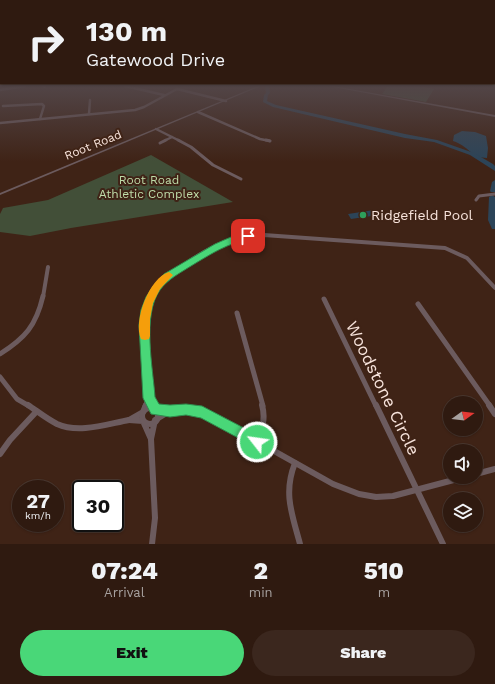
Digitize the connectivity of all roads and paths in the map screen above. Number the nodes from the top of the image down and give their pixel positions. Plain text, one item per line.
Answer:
1 (42, 111) edge
2 (115, 111) edge
3 (469, 111) edge
4 (198, 112) joint
5 (89, 114) joint
6 (495, 116) edge
7 (40, 119) junction
8 (0, 123) edge
9 (156, 129) junction
10 (172, 137) junction
11 (270, 141) dead end
12 (160, 143) dead end
13 (240, 178) dead end
14 (0, 194) edge
15 (495, 194) edge
16 (476, 200) dead end
17 (48, 267) dead end
18 (495, 288) edge
19 (324, 299) dead end
20 (418, 304) dead end
21 (238, 313) dead end
22 (0, 354) edge
23 (0, 377) edge
24 (149, 398) junction
25 (155, 410) junction
26 (170, 411) junction
27 (36, 412) junction
28 (144, 412) junction
29 (495, 414) edge
30 (130, 420) junction
31 (155, 420) junction
32 (143, 421) junction
33 (151, 439) junction
34 (257, 442) junction
35 (0, 454) edge
36 (295, 463) junction
37 (495, 469) edge
38 (483, 472) edge
39 (443, 483) edge
40 (417, 490) junction
41 (152, 544) edge
42 (300, 544) edge
43 (443, 544) edge

1 - 7 street
2 - 5 street
3 - 6 street
4 - 9 street, Root Road
4 - 11 street
5 - 7 street
7 - 8 street
9 - 10 street
9 - 14 street, Root Road
10 - 12 street
10 - 13 street
15 - 16 street
17 - 22 street
18 - 24 street
19 - 40 street, Woodstone Circle
20 - 29 street
21 - 34 street
23 - 27 street
24 - 25 street
24 - 28 street
25 - 26 street
25 - 28 street
25 - 31 street
26 - 31 street
26 - 34 street
27 - 30 street
27 - 35 street
28 - 30 street
28 - 32 street
30 - 32 street
31 - 32 street
31 - 33 street
32 - 33 street
33 - 41 street
34 - 36 street
36 - 40 street
36 - 42 street
37 - 38 street
39 - 40 street
40 - 43 street, Woodstone Circle

